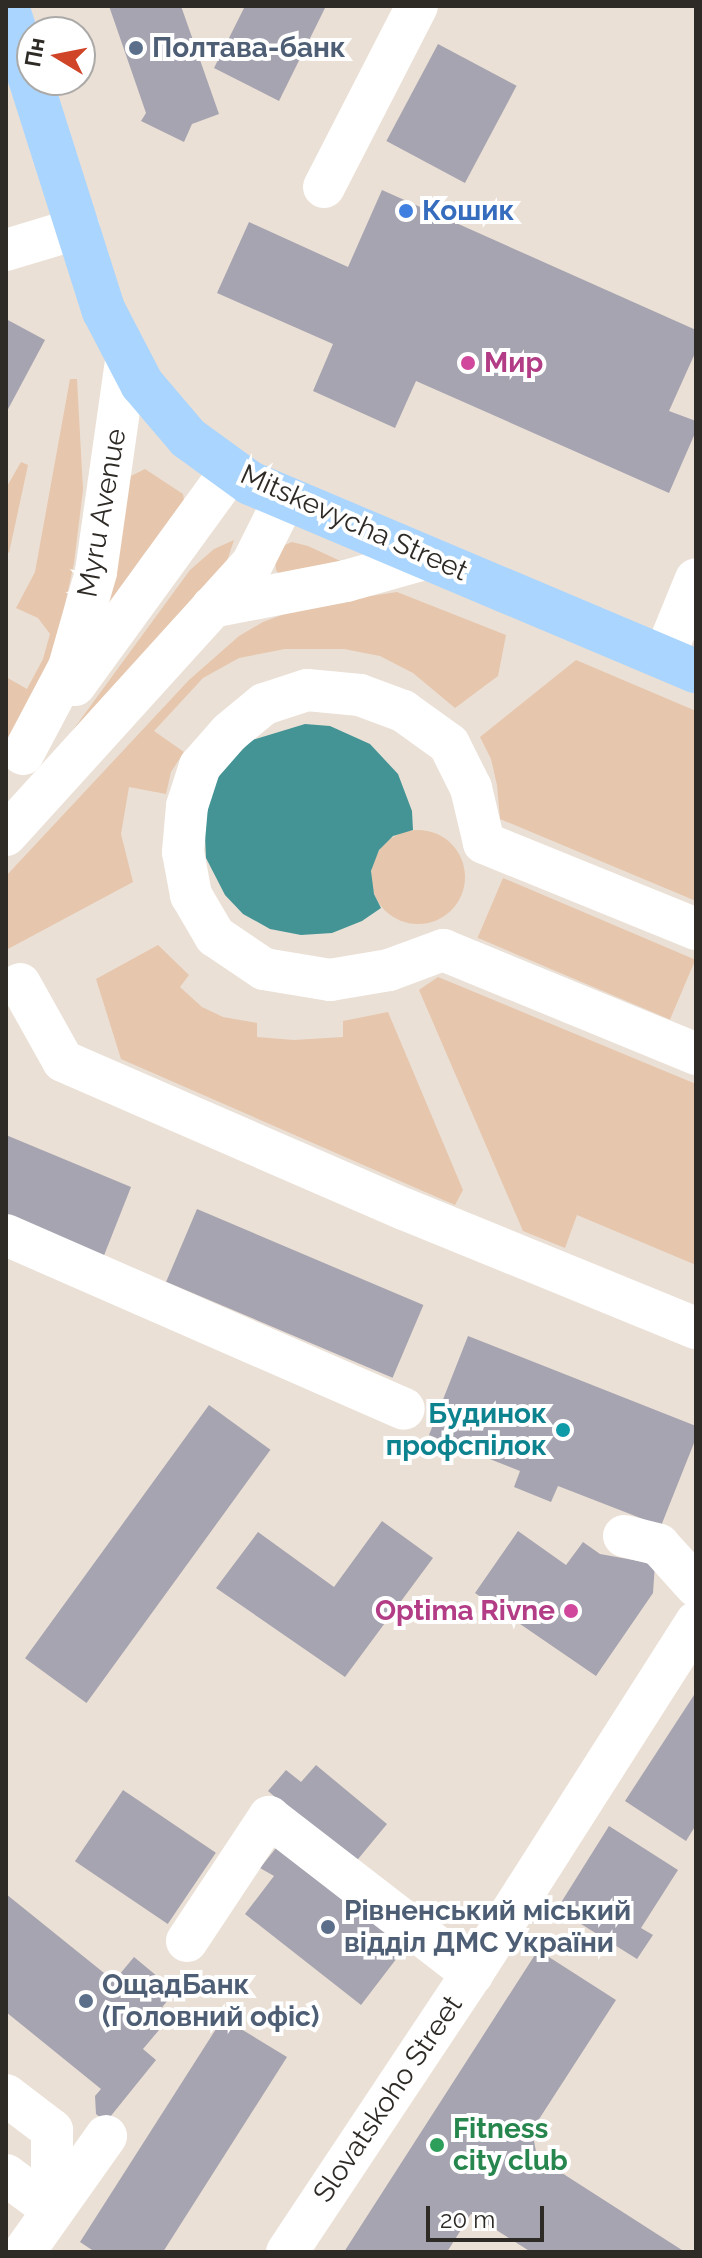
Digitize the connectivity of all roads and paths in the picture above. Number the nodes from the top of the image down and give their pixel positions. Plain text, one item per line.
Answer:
1 (7, 6) edge
2 (417, 6) edge
3 (324, 187) dead end
4 (79, 228) junction
5 (6, 250) edge
6 (127, 355) junction
7 (231, 470) junction
8 (285, 498) junction
9 (428, 558) junction
10 (696, 579) edge
11 (212, 607) junction
12 (680, 664) edge
13 (15, 763) edge
14 (6, 835) edge
15 (696, 929) edge
16 (20, 984) dead end
17 (696, 1054) edge
18 (6, 1235) edge
19 (696, 1328) edge
20 (404, 1409) dead end
21 (624, 1536) dead end
22 (696, 1586) edge
23 (696, 1622) edge
24 (187, 1941) dead end
25 (472, 1974) junction
26 (6, 2095) edge
27 (106, 2136) dead end
28 (6, 2175) edge
29 (52, 2209) junction
30 (24, 2252) edge
31 (287, 2252) edge

1 - 4 main road, Mitskevycha Street
2 - 3 street
4 - 5 street
4 - 6 main road, Mitskevycha Street
6 - 7 main road, Mitskevycha Street
6 - 13 street, Myru Avenue
7 - 8 main road, Mitskevycha Street
7 - 13 street, Myru Avenue
8 - 9 main road, Mitskevycha Street
8 - 11 street
9 - 11 street
9 - 12 main road, Mitskevycha Street
10 - 12 street
11 - 14 street
15 - 17 street
16 - 19 street
18 - 20 street
21 - 22 street
23 - 25 street, Slovatskoho Street
24 - 25 street
25 - 31 street, Slovatskoho Street
26 - 29 street
27 - 29 street
28 - 29 street
29 - 30 street

